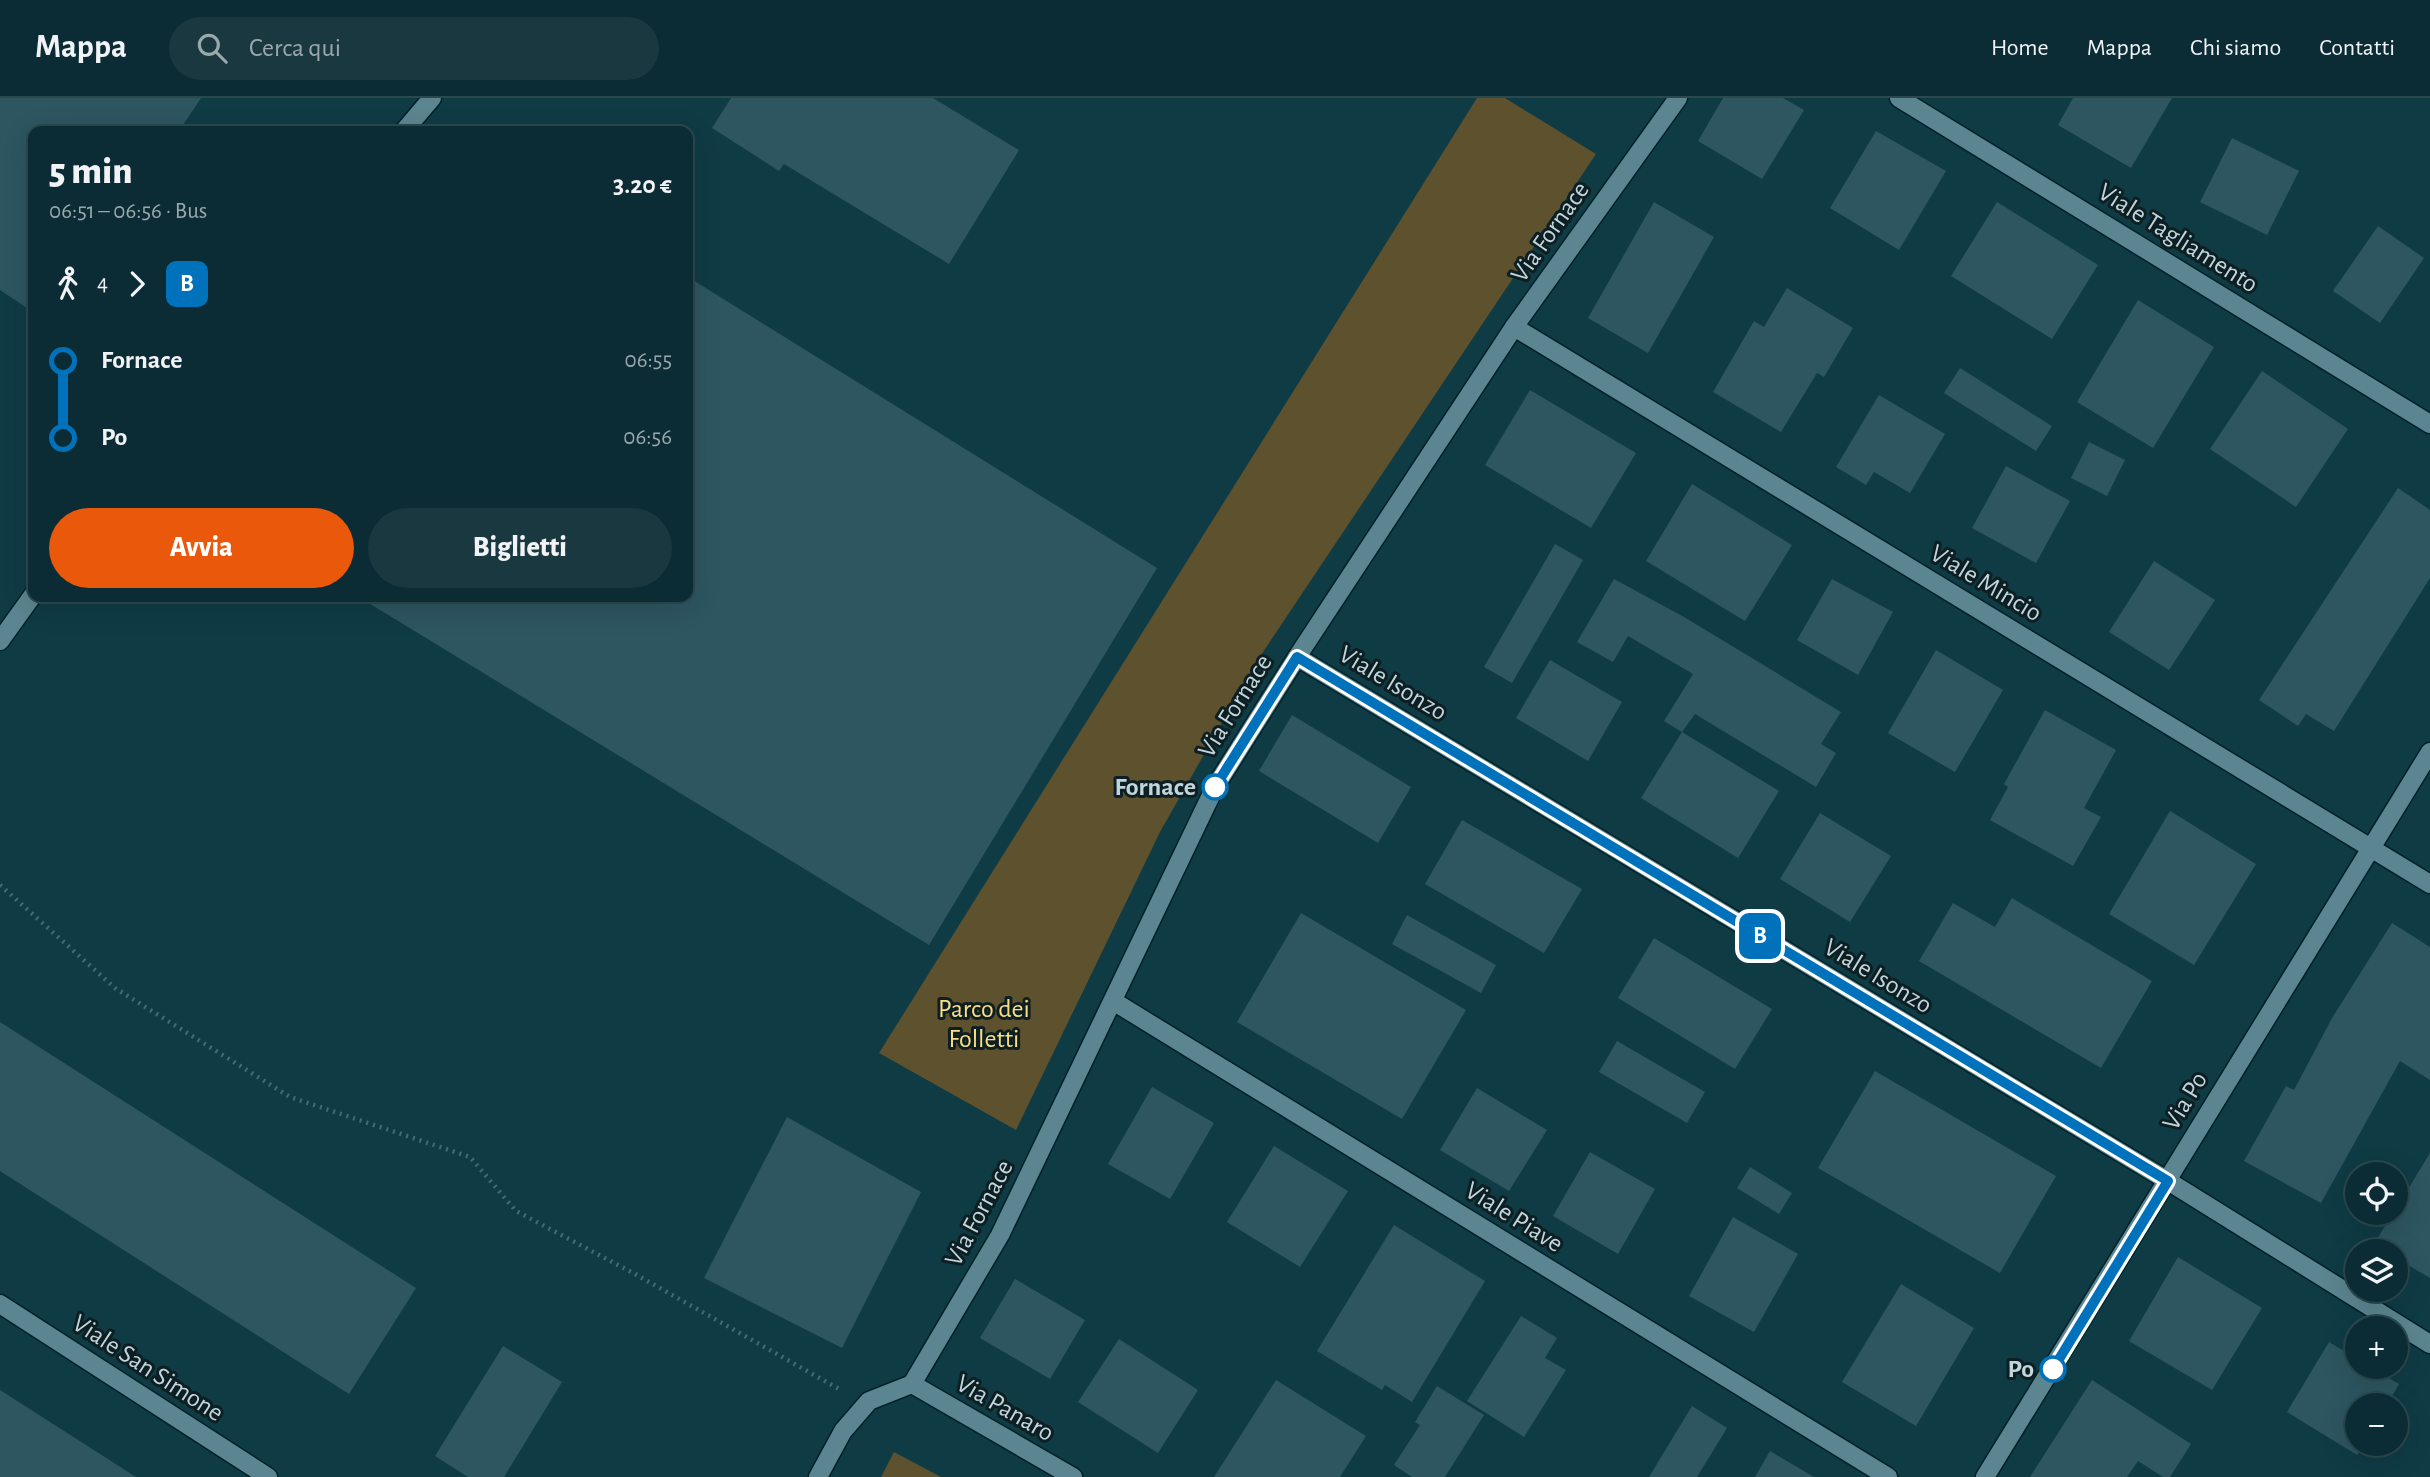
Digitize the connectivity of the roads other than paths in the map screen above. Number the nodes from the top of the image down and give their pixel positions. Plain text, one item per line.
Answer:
1 (432, 98) edge
2 (1678, 98) edge
3 (1899, 98) edge
4 (408, 126) edge
5 (1514, 327) junction
6 (2430, 424) edge
7 (28, 602) edge
8 (0, 640) edge
9 (1297, 657) junction
10 (2430, 752) edge
11 (2370, 847) junction
12 (2430, 884) edge
13 (1113, 1001) junction
14 (2168, 1181) junction
15 (0, 1304) edge
16 (2430, 1344) edge
17 (912, 1384) junction
18 (268, 1477) edge
19 (817, 1477) edge
20 (1073, 1477) edge
21 (1888, 1477) edge
22 (1985, 1477) edge

1 - 4 street
2 - 5 street, Via Fornace
3 - 6 street, Viale Tagliamento
5 - 9 street, Via Fornace
5 - 11 street, Viale Mincio
7 - 8 street
9 - 13 street, Via Fornace
9 - 14 street, Viale Isonzo
10 - 11 street, Via Po
11 - 12 street, Viale Mincio
11 - 14 street, Via Po
13 - 17 street, Via Fornace
13 - 21 street, Viale Piave
14 - 16 street, Viale Isonzo
14 - 22 street, Via Po
15 - 18 street, Viale San Simone
17 - 19 street
17 - 20 street, Via Panaro

